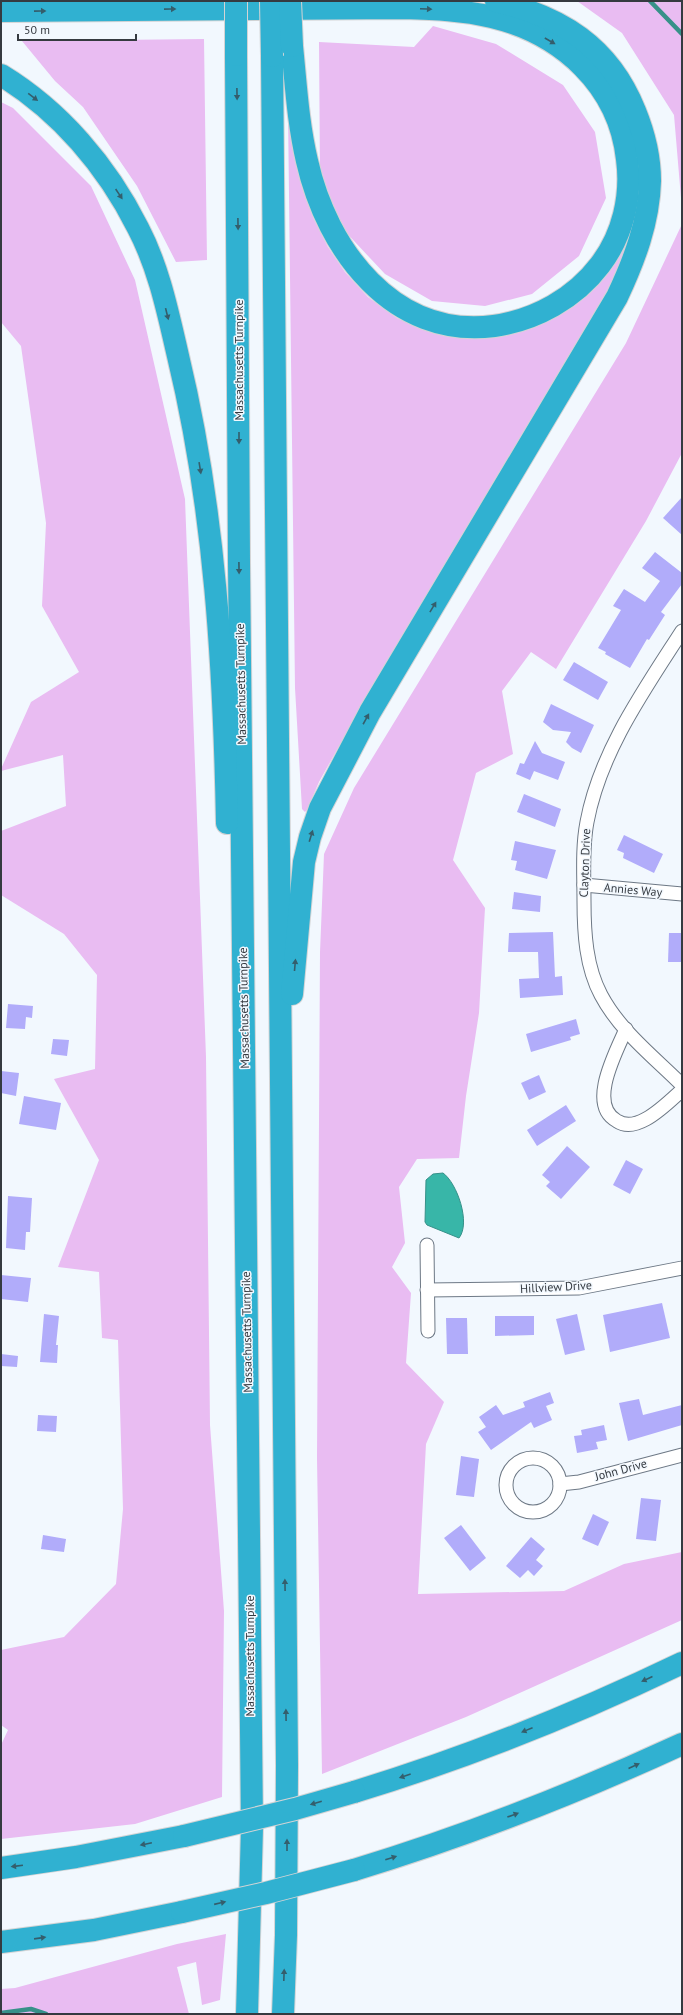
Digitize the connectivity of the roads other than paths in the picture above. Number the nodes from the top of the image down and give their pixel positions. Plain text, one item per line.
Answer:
1 (236, 1) edge
2 (271, 1) edge
3 (290, 1) edge
4 (496, 1) edge
5 (1, 11) edge
6 (1, 75) edge
7 (682, 631) edge
8 (584, 885) junction
9 (682, 894) edge
10 (626, 1030) junction
11 (682, 1085) edge
12 (682, 1090) edge
13 (281, 1129) junction
14 (427, 1245) dead end
15 (682, 1268) edge
16 (428, 1290) junction
17 (428, 1331) dead end
18 (682, 1455) edge
19 (249, 1477) junction
20 (560, 1484) junction
21 (682, 1663) edge
22 (682, 1744) edge
23 (1, 1868) edge
24 (1, 1942) edge
25 (247, 2014) edge
26 (283, 2014) edge

1 -> 19 highway, Massachusetts Turnpike, bridge
2 - 13 highway, bridge
5 -> 3 highway, bridge
13 -> 4 highway
6 -> 19 highway
7 - 8 street, Clayton Drive
8 - 9 street, Annies Way
8 - 10 street, Clayton Drive
10 - 11 street, Clayton Drive
10 - 12 street
26 -> 13 highway
14 - 16 street
15 - 16 street, Hillview Drive
16 - 17 street
18 - 20 street, John Drive
19 - 25 highway, Massachusetts Turnpike
20 - 20 street
21 -> 23 highway, bridge
24 -> 22 highway, bridge

